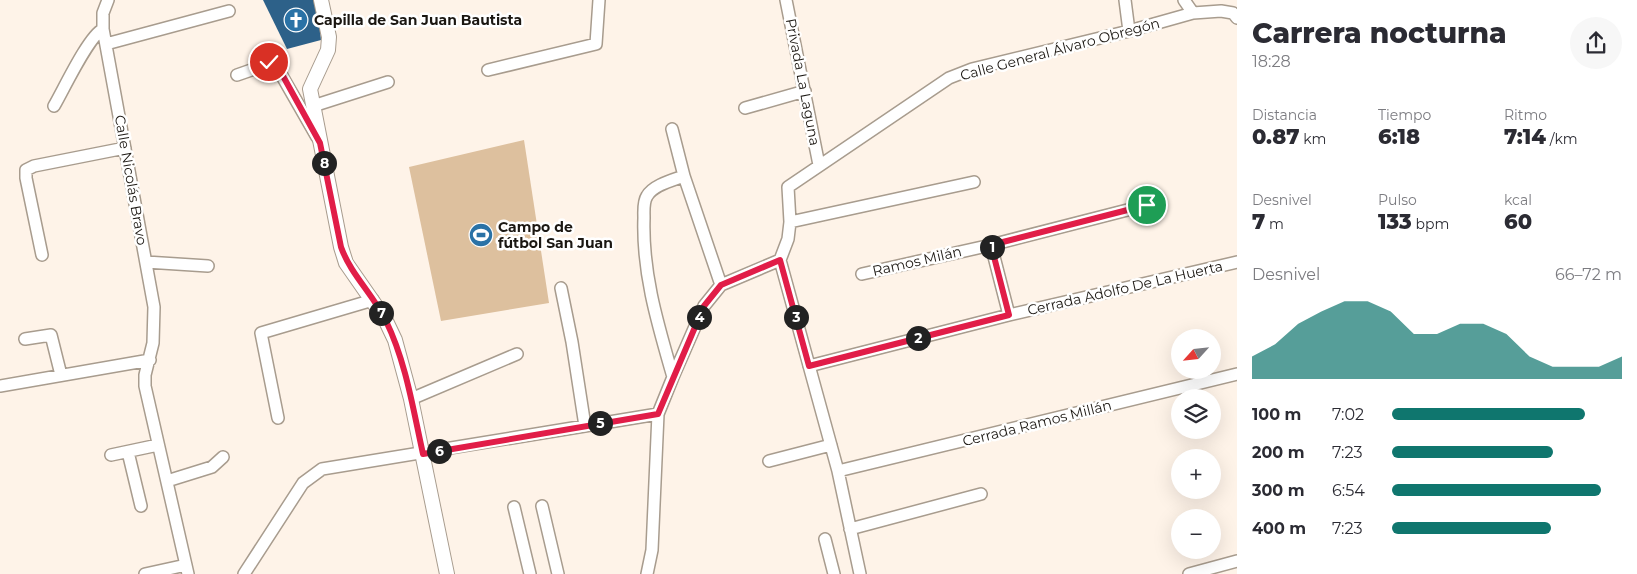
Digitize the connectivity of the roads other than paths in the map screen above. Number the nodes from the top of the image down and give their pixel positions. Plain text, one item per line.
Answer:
1 (108, 0) edge
2 (321, 0) edge
3 (599, 0) edge
4 (786, 0) edge
5 (1125, 0) edge
6 (1184, 0) edge
7 (229, 11) dead end
8 (1193, 13) junction
9 (1237, 18) edge
10 (103, 29) junction
11 (1129, 32) junction
12 (106, 44) junction
13 (488, 70) dead end
14 (237, 75) dead end
15 (388, 82) dead end
16 (805, 91) junction
17 (54, 106) dead end
18 (313, 106) junction
19 (745, 108) dead end
20 (672, 129) dead end
21 (320, 143) junction
22 (125, 148) junction
23 (819, 164) junction
24 (684, 176) junction
25 (974, 182) dead end
26 (1147, 205) dead end
27 (790, 222) junction
28 (991, 245) junction
29 (42, 255) dead end
30 (780, 260) junction
31 (146, 262) junction
32 (1237, 262) edge
33 (208, 266) dead end
34 (862, 274) dead end
35 (721, 285) junction
36 (561, 288) dead end
37 (373, 300) junction
38 (1009, 315) junction
39 (25, 339) dead end
40 (517, 354) dead end
41 (150, 360) junction
42 (809, 366) junction
43 (1237, 374) edge
44 (61, 375) junction
45 (673, 377) junction
46 (0, 386) edge
47 (411, 399) junction
48 (658, 414) junction
49 (278, 418) dead end
50 (585, 426) junction
51 (158, 445) junction
52 (831, 445) junction
53 (128, 452) junction
54 (423, 454) junction
55 (112, 455) dead end
56 (223, 456) dead end
57 (769, 461) dead end
58 (838, 471) junction
59 (167, 481) junction
60 (981, 494) dead end
61 (141, 506) dead end
62 (542, 506) dead end
63 (514, 507) dead end
64 (850, 529) junction
65 (825, 539) dead end
66 (1237, 561) edge
67 (187, 570) edge
68 (145, 574) edge
69 (244, 574) edge
70 (447, 574) edge
71 (530, 574) edge
72 (558, 574) edge
73 (647, 574) edge
74 (834, 574) edge
75 (860, 574) edge
76 (1189, 574) edge

1 - 10 street, Calle Nicolás Bravo
2 - 18 main road
3 - 13 street
4 - 16 street, Privada La Laguna
5 - 11 street
6 - 8 street
7 - 12 street
8 - 9 street, Calle General Álvaro Obregón
8 - 11 street, Calle General Álvaro Obregón
10 - 12 street, Calle Nicolás Bravo
10 - 17 street
11 - 23 street, Calle General Álvaro Obregón
12 - 22 street, Calle Nicolás Bravo
14 - 21 street
15 - 18 street
16 - 19 street
16 - 23 street, Privada La Laguna
18 - 21 main road
20 - 24 street
21 - 37 main road
22 - 29 street
22 - 31 street, Calle Nicolás Bravo
23 - 27 street, Calle General Álvaro Obregón
24 - 35 street
24 - 45 street
25 - 27 street
26 - 28 street, Ramos Milán
27 - 30 street, Calle General Álvaro Obregón
28 - 34 street, Ramos Milán
28 - 38 street
30 - 35 street
30 - 42 street
31 - 33 street
31 - 41 street, Calle Nicolás Bravo
32 - 38 street, Cerrada Adolfo De La Huerta
35 - 45 street
36 - 50 street
37 - 47 main road
37 - 49 street
38 - 42 street, Cerrada Adolfo De La Huerta
39 - 44 street
40 - 47 street
41 - 44 street
41 - 51 street, Calle Nicolás Bravo
42 - 52 street
43 - 58 street, Cerrada Ramos Millán
44 - 46 street
45 - 48 street
47 - 54 main road
48 - 50 street
48 - 73 street
50 - 54 street
51 - 53 street
51 - 59 street, Calle Nicolás Bravo
52 - 57 street
52 - 58 street
53 - 55 street
53 - 61 street
54 - 69 street
54 - 70 main road
56 - 59 street
58 - 64 street
59 - 67 street, Calle Nicolás Bravo
60 - 64 street
62 - 72 street
63 - 71 street
64 - 75 street
65 - 74 street
66 - 76 street
67 - 68 street

